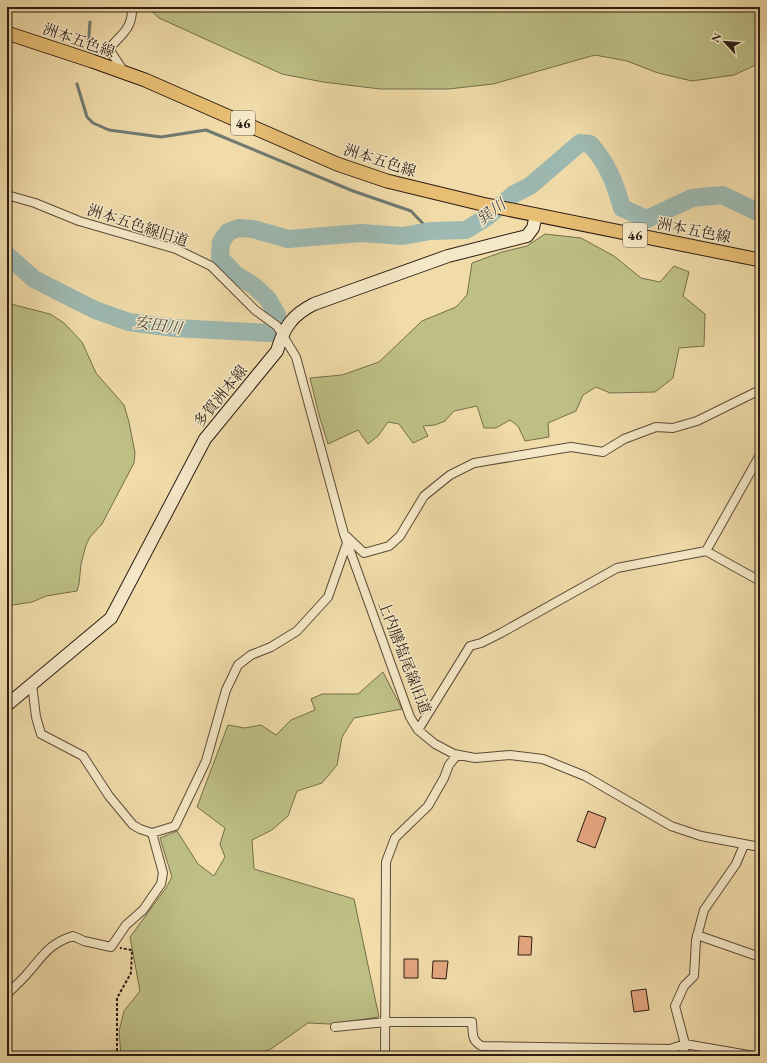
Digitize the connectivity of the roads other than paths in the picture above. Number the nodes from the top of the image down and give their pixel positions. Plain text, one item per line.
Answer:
1 (132, 7) edge
2 (7, 33) edge
3 (125, 73) junction
4 (7, 194) edge
5 (536, 216) junction
6 (760, 260) edge
7 (279, 331) junction
8 (760, 390) edge
9 (760, 455) edge
10 (344, 534) junction
11 (347, 543) junction
12 (706, 551) junction
13 (760, 581) edge
14 (32, 684) junction
15 (7, 705) edge
16 (418, 730) junction
17 (457, 755) junction
18 (152, 833) junction
19 (744, 845) junction
20 (760, 847) edge
21 (697, 935) junction
22 (760, 957) edge
23 (7, 994) edge
24 (386, 1022) junction
25 (335, 1027) dead end
26 (685, 1044) junction
27 (385, 1056) edge
28 (683, 1056) edge
29 (754, 1056) edge

1 - 3 street
2 - 3 main road, 洲本五色線 / 46
3 - 5 main road, 洲本五色線 / 46
4 - 7 street, 洲本五色線旧道
5 - 6 main road, 洲本五色線 / 46
5 - 7 main road, 多賀洲本線
7 - 10 street, 上内膳塩尾線旧道
7 - 14 main road, 多賀洲本線
8 - 10 street
9 - 12 street
10 - 11 street, 上内膳塩尾線旧道
11 - 16 street, 上内膳塩尾線旧道
11 - 18 street
12 - 13 street
12 - 16 street
14 - 15 main road, 多賀洲本線
14 - 18 street
16 - 17 street, 上内膳塩尾線旧道
17 - 19 street, 上内膳塩尾線旧道
17 - 24 street
18 - 23 street
19 - 20 street, 上内膳塩尾線旧道
19 - 21 street
21 - 22 street
21 - 26 street
24 - 25 street
24 - 26 street
24 - 27 street
26 - 28 street
26 - 29 street

